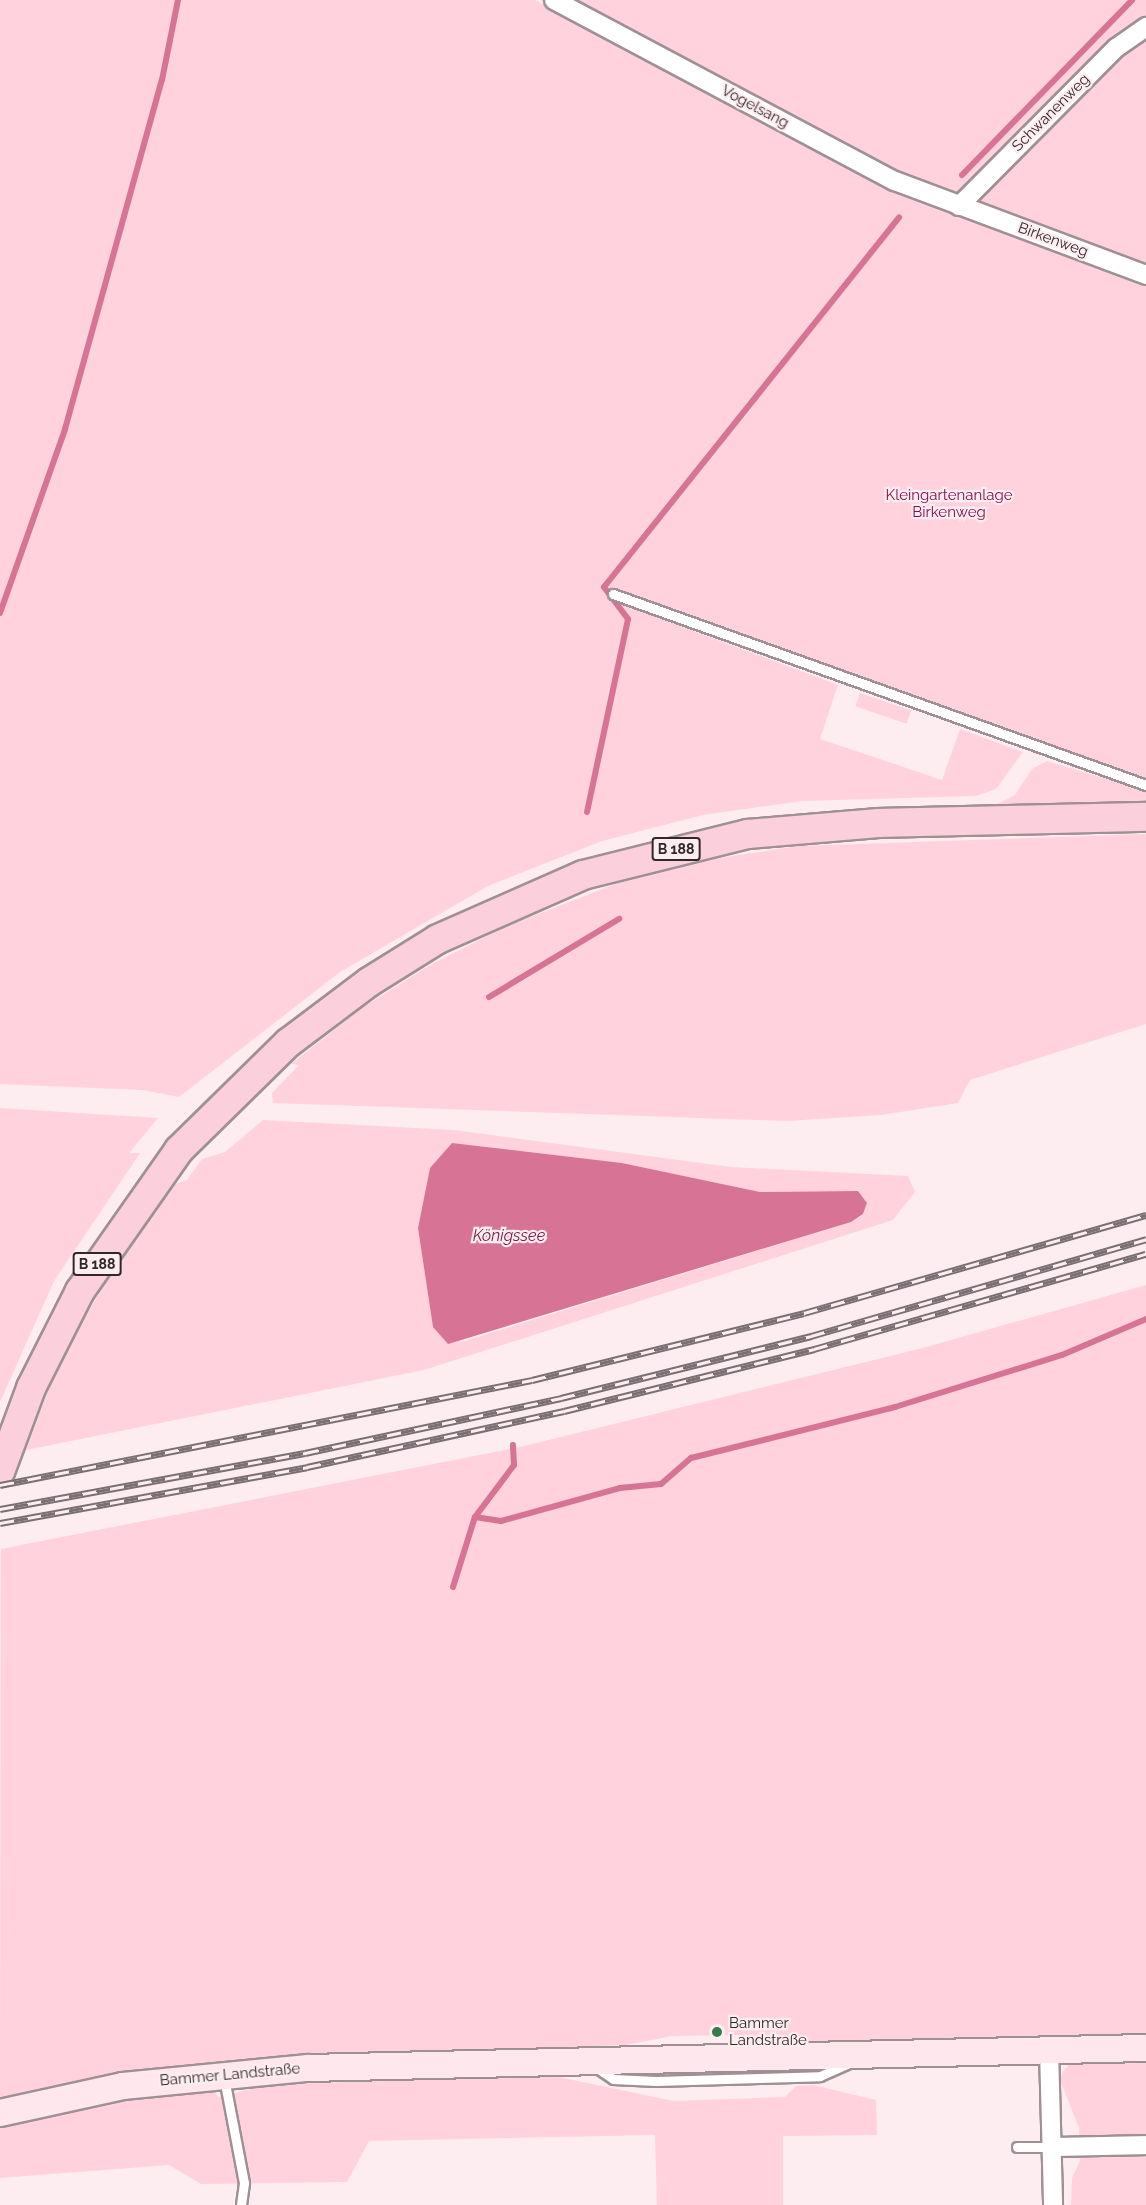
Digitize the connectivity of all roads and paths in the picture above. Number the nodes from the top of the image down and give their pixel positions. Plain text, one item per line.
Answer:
1 (554, 0) edge
2 (1146, 27) edge
3 (959, 206) junction
4 (1146, 274) edge
5 (613, 594) dead end
6 (1146, 785) edge
7 (1146, 817) edge
8 (0, 1472) edge
9 (1146, 2048) edge
10 (1049, 2049) junction
11 (223, 2073) junction
12 (0, 2113) edge
13 (1146, 2145) edge
14 (1017, 2147) dead end
15 (1052, 2147) junction
16 (241, 2205) edge
17 (1053, 2205) edge

1 - 3 street, Vogelsang
2 - 3 street, Schwanenweg
3 - 4 street, Birkenweg
5 - 6 lane
7 - 8 main road, B 188
9 - 10 main road, Bammer Landstraße
10 - 11 main road, Bammer Landstraße
10 - 15 street
11 - 12 main road, Bammer Landstraße
11 - 16 lane
13 - 15 street
14 - 15 lane
15 - 17 street

